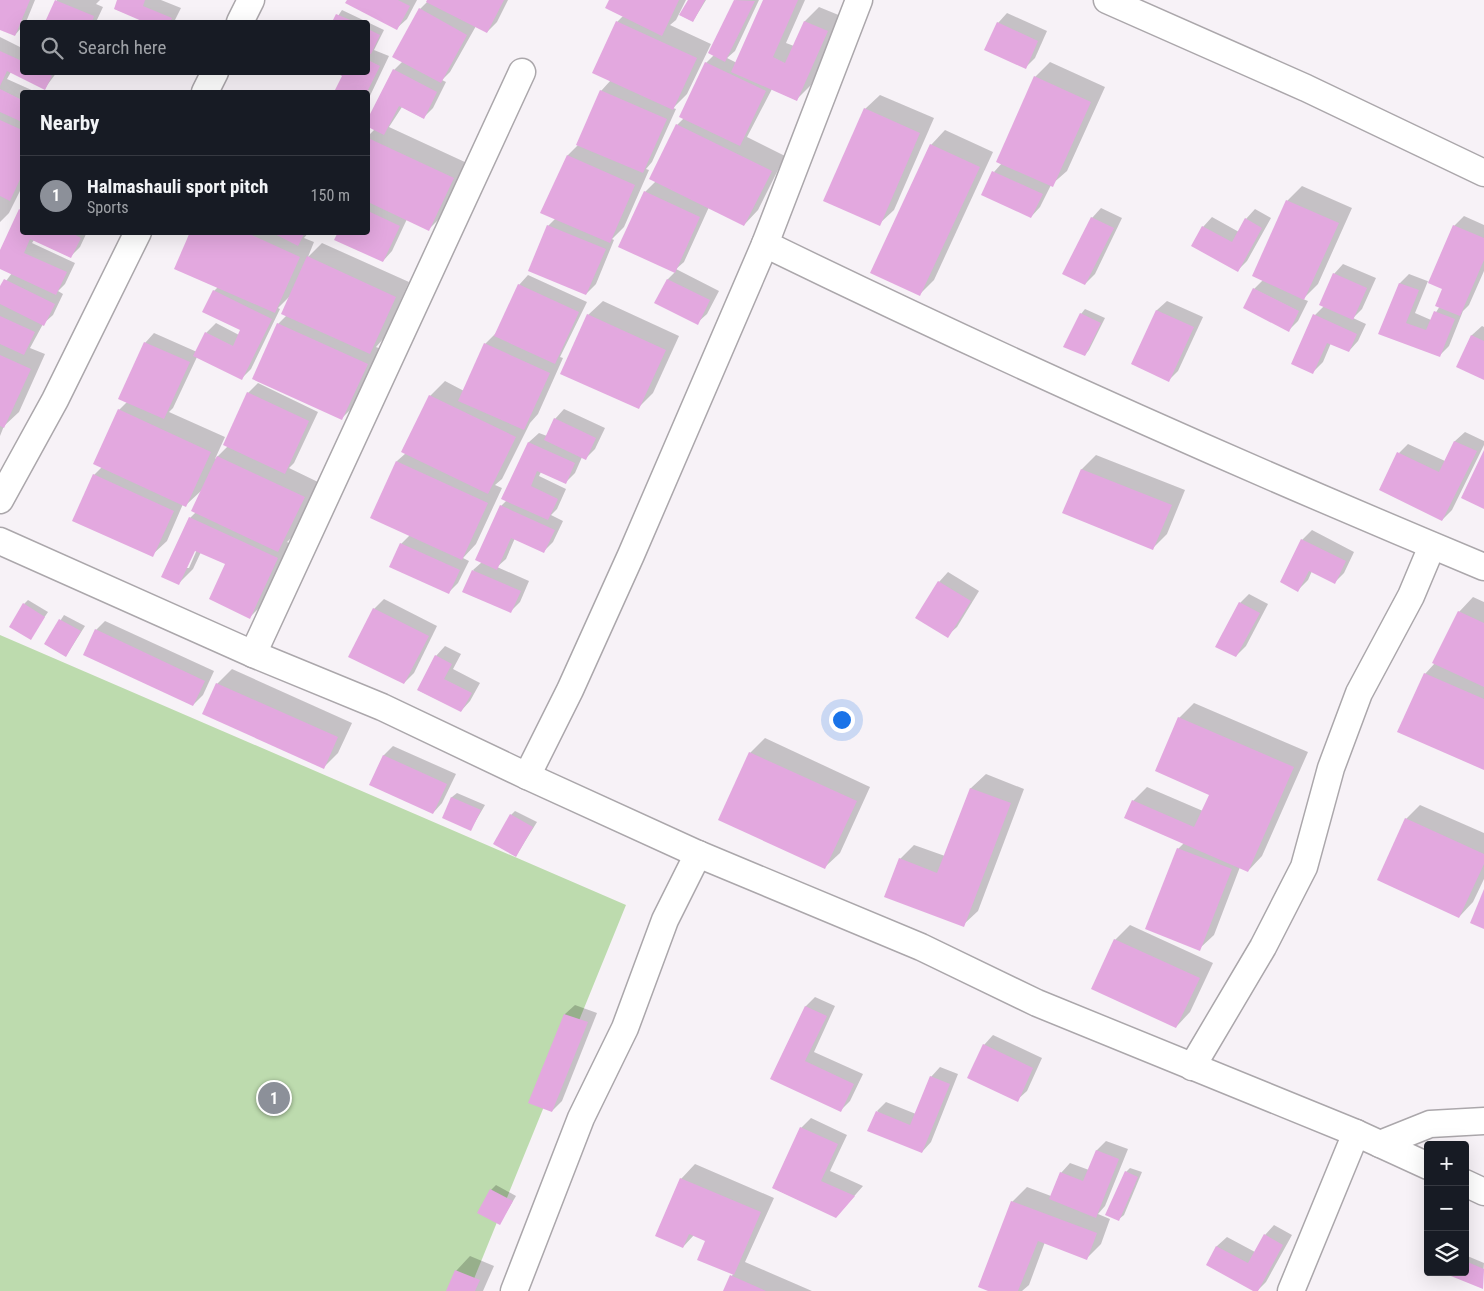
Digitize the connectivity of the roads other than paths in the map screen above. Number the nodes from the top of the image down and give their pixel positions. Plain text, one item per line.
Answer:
1 (251, 0) edge
2 (859, 0) edge
3 (1107, 0) edge
4 (241, 20) edge
5 (522, 72) dead end
6 (214, 75) edge
7 (206, 90) edge
8 (1484, 172) edge
9 (137, 235) edge
10 (765, 244) junction
11 (0, 500) edge
12 (0, 541) edge
13 (1432, 546) junction
14 (1484, 567) edge
15 (253, 654) junction
16 (527, 776) junction
17 (698, 854) junction
18 (1192, 1067) junction
19 (1484, 1121) edge
20 (1356, 1134) junction
21 (1380, 1144) junction
22 (1424, 1164) edge
23 (1469, 1185) edge
24 (1484, 1192) edge
25 (514, 1291) edge
26 (1291, 1291) edge

1 - 4 street
2 - 10 street
3 - 8 street
5 - 15 street
6 - 7 street
9 - 11 street
10 - 13 street
10 - 16 street
12 - 15 street
13 - 14 street
13 - 18 street
15 - 16 street
16 - 17 street
17 - 18 street
17 - 25 street
18 - 20 street
19 - 21 street
20 - 21 street
20 - 26 street
21 - 22 street
23 - 24 street

